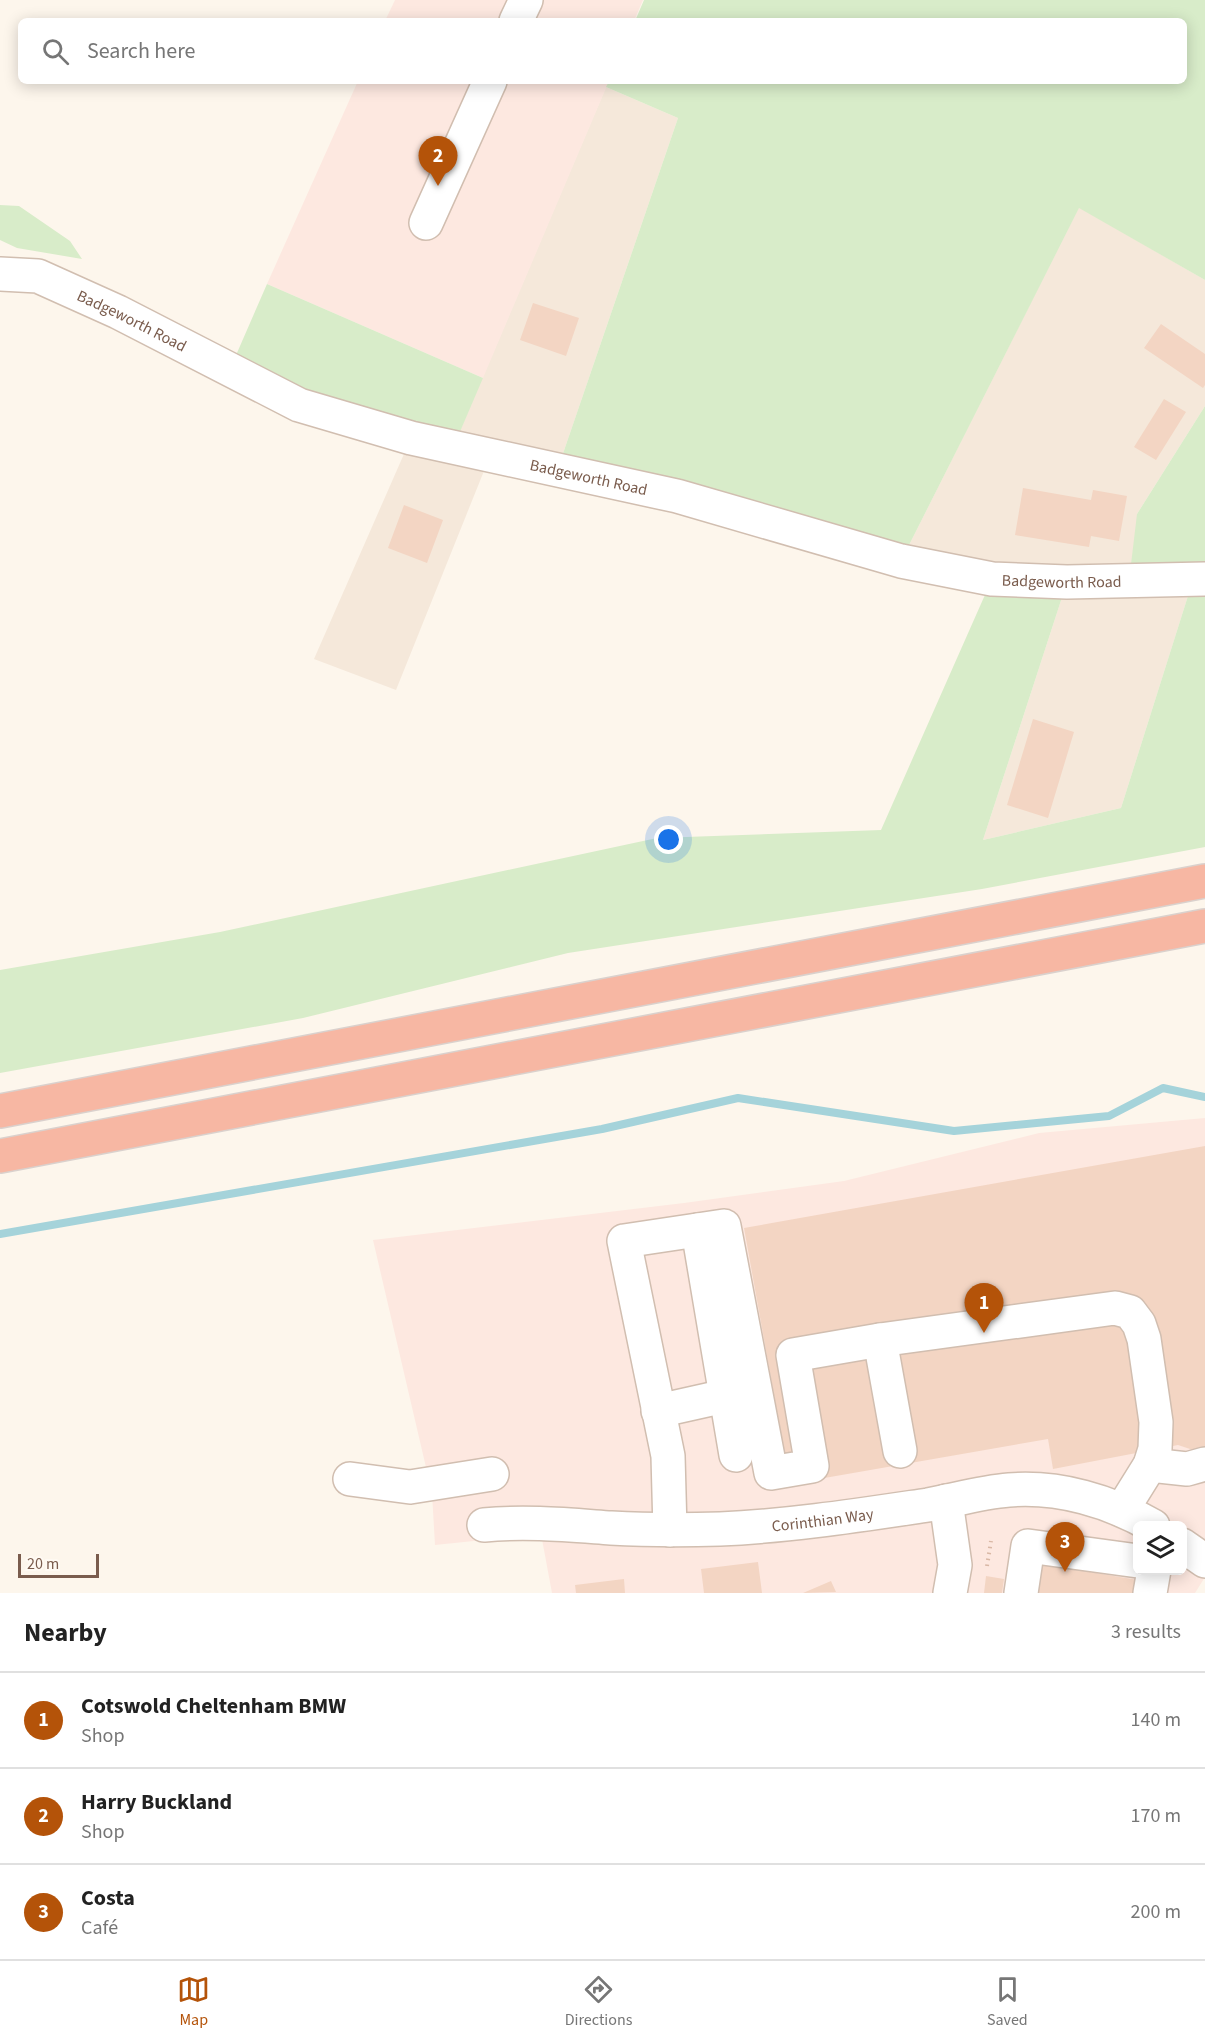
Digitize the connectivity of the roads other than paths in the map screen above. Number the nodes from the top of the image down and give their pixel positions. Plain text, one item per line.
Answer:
1 (526, 0) edge
2 (517, 18) edge
3 (488, 84) edge
4 (426, 223) dead end
5 (0, 274) edge
6 (1205, 579) edge
7 (1205, 881) edge
8 (1205, 926) edge
9 (0, 1111) edge
10 (0, 1156) edge
11 (698, 1230) junction
12 (880, 1340) junction
13 (724, 1396) junction
14 (658, 1411) junction
15 (900, 1451) dead end
16 (736, 1455) dead end
17 (1205, 1464) edge
18 (1150, 1465) junction
19 (492, 1474) dead end
20 (350, 1479) dead end
21 (946, 1501) junction
22 (1122, 1510) junction
23 (1143, 1521) edge
24 (484, 1525) dead end
25 (670, 1530) junction
26 (1187, 1548) edge
27 (1133, 1560) edge
28 (1205, 1561) edge
29 (1153, 1575) edge
30 (950, 1593) edge
31 (1021, 1593) edge
32 (1150, 1593) edge

1 - 2 street
3 - 4 street
5 - 6 street, Badgeworth Road
7 - 9 highway
8 - 10 highway
11 - 12 street
11 - 13 street
11 - 14 street
12 - 15 street
12 - 18 street
13 - 14 street
13 - 16 street
14 - 25 street
17 - 18 street
18 - 22 street
19 - 20 street
21 - 22 street, Corinthian Way
21 - 25 street, Corinthian Way
21 - 30 street
22 - 23 street, Corinthian Way
24 - 25 street, Corinthian Way
26 - 28 street
27 - 31 street
29 - 32 street

